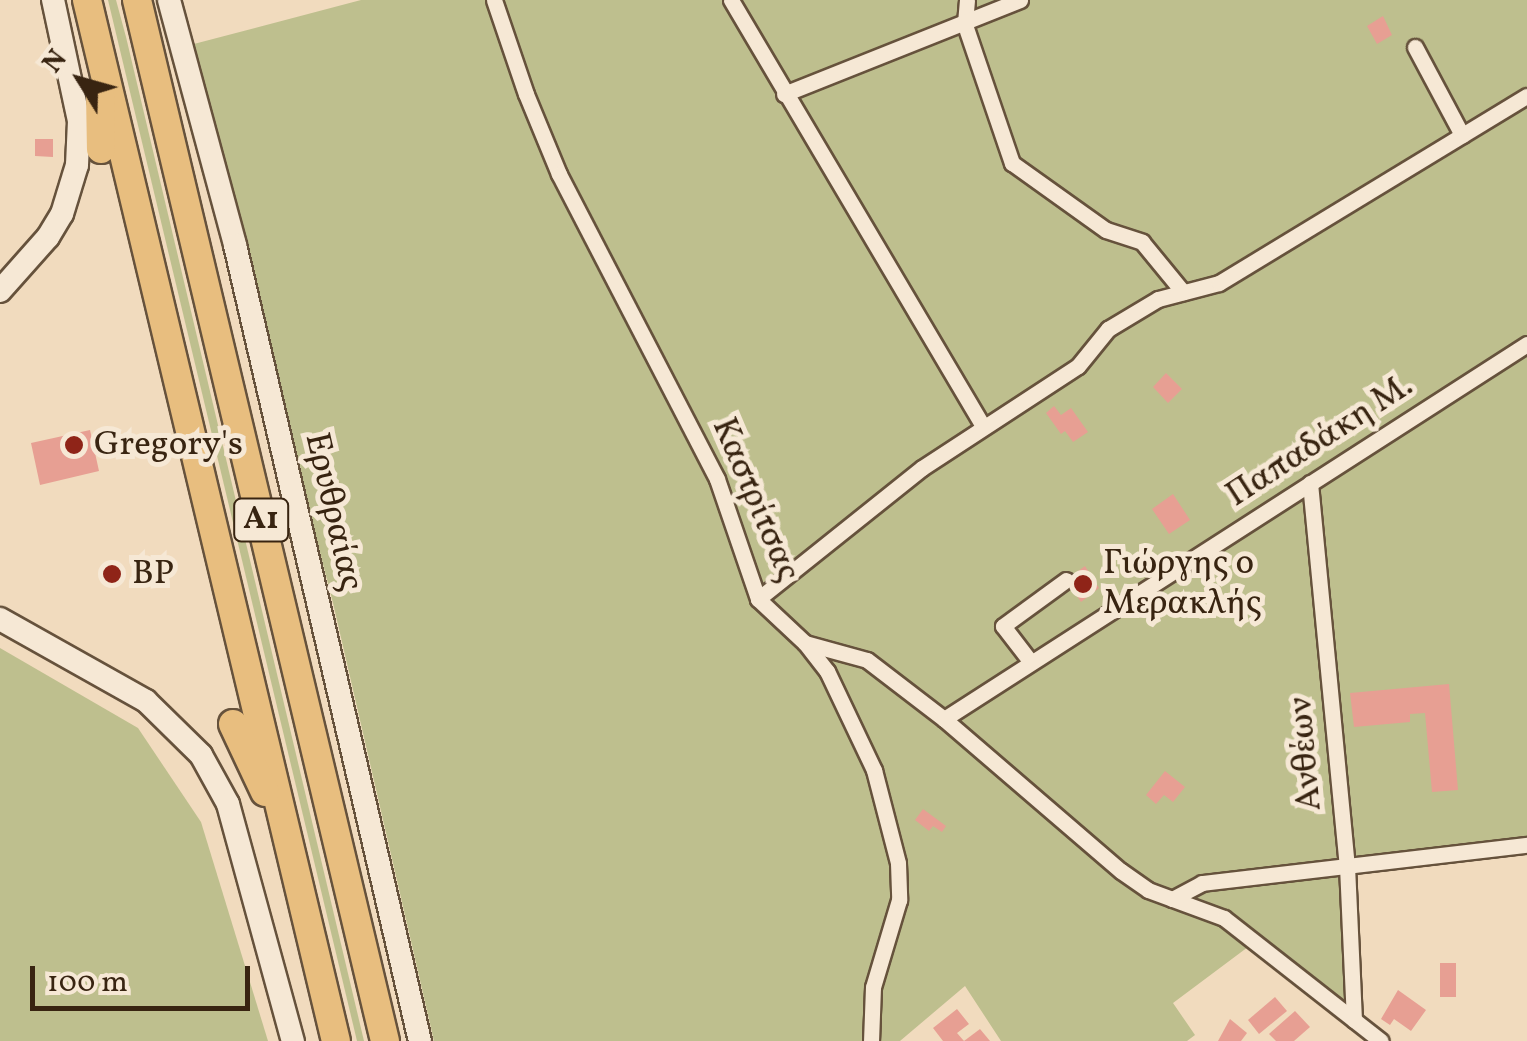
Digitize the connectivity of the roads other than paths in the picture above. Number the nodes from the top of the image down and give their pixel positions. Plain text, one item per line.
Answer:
1 (54, 0) edge
2 (88, 0) edge
3 (137, 0) edge
4 (169, 0) edge
5 (494, 0) edge
6 (731, 0) edge
7 (967, 0) edge
8 (1020, 0) edge
9 (966, 25) junction
10 (99, 42) junction
11 (1415, 47) dead end
12 (784, 94) junction
13 (1527, 96) edge
14 (1462, 136) junction
15 (101, 149) dead end
16 (0, 291) edge
17 (1183, 292) junction
18 (1527, 344) edge
19 (982, 426) junction
20 (1310, 483) junction
21 (1066, 580) dead end
22 (758, 600) junction
23 (0, 619) edge
24 (805, 643) junction
25 (1030, 660) junction
26 (944, 719) junction
27 (232, 724) dead end
28 (289, 843) junction
29 (1527, 845) edge
30 (1347, 866) junction
31 (1172, 899) junction
32 (1354, 1020) junction
33 (293, 1041) edge
34 (336, 1041) edge
35 (385, 1041) edge
36 (420, 1041) edge
37 (871, 1041) edge
38 (1381, 1041) edge

1 - 16 main road
2 - 10 highway, Α1
3 - 35 highway, Α1
4 - 36 main road, Ερυθραίας
5 - 22 street, Καστρίτσας
6 - 12 street
7 - 9 street
8 - 9 street
9 - 12 street
9 - 17 street
10 - 15 highway
10 - 28 highway, Α1
11 - 14 street
12 - 19 street
13 - 14 street
14 - 17 street
17 - 19 street
18 - 20 street, Παπαδάκη Μ.
19 - 22 street
20 - 25 street, Παπαδάκη Μ.
20 - 30 street, Ανθέων
21 - 25 street
22 - 24 street, Καστρίτσας
23 - 33 main road
24 - 26 street, Καστρίτσας
24 - 37 street
25 - 26 street, Παπαδάκη Μ.
26 - 31 street, Καστρίτσας
27 - 28 highway
28 - 34 highway, Α1
29 - 30 street
30 - 31 street
30 - 32 street, Ανθέων
31 - 32 street, Καστρίτσας
32 - 38 street, Καστρίτσας

